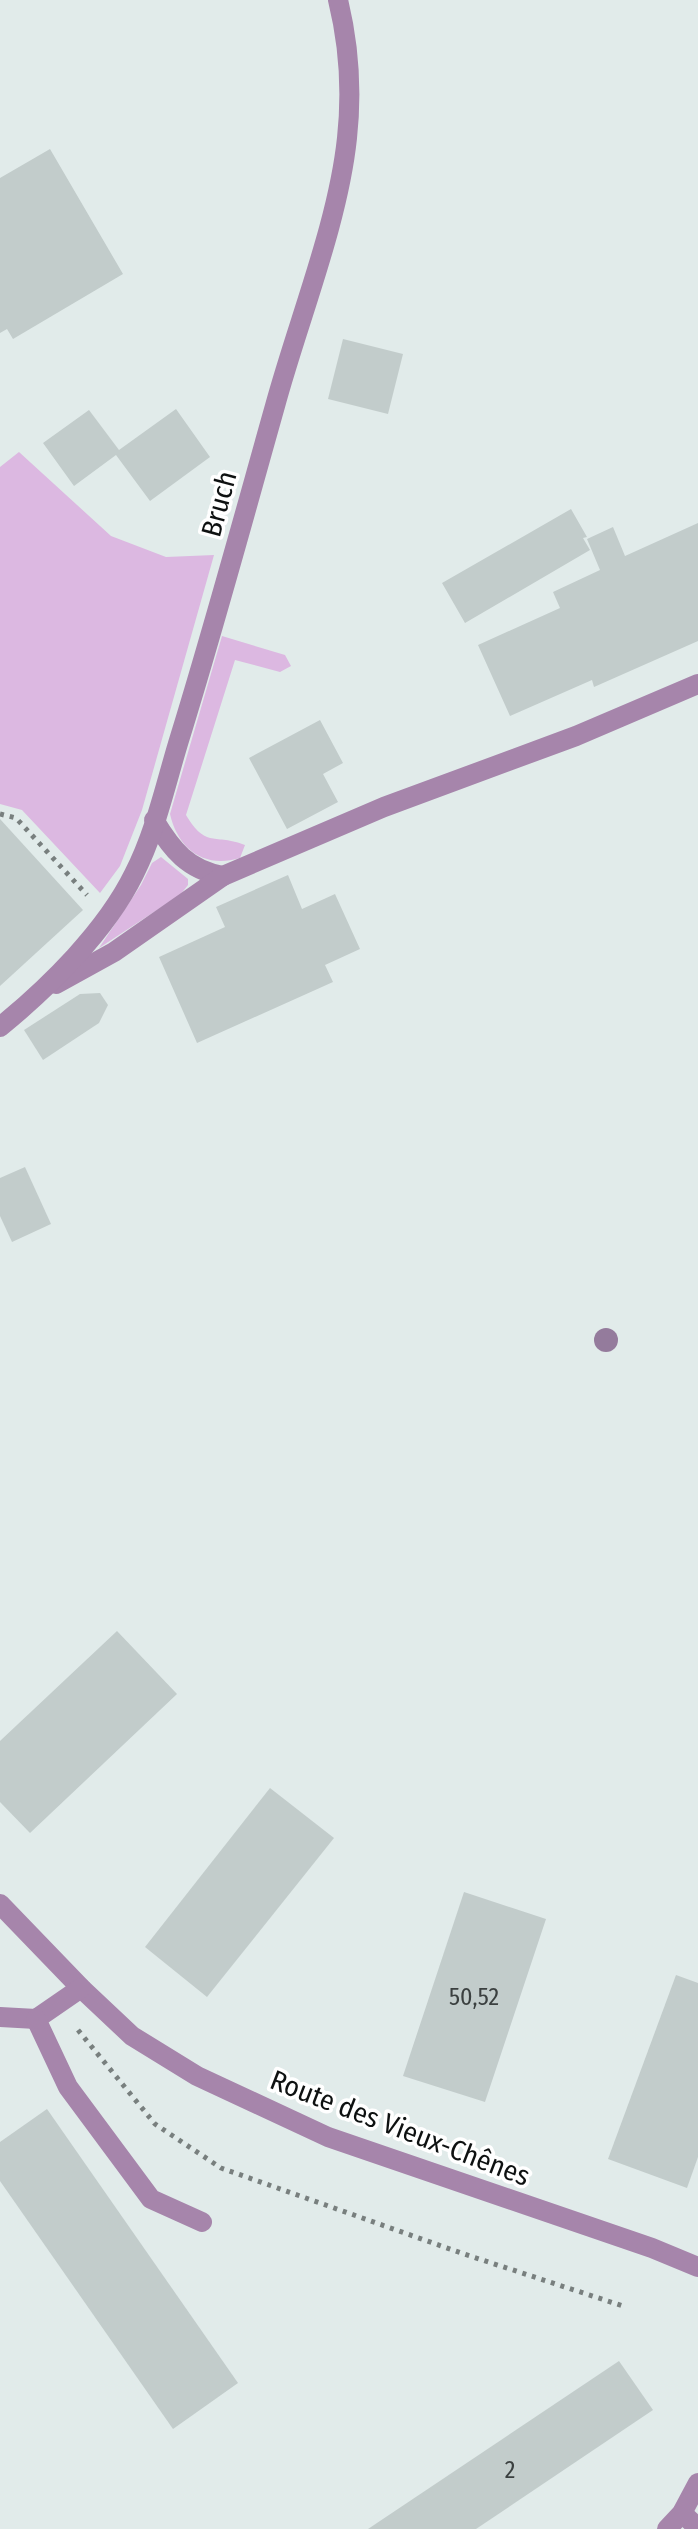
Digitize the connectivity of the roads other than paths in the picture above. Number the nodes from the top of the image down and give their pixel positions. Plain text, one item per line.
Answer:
1 (338, 0) edge
2 (698, 684) edge
3 (154, 820) junction
4 (223, 876) junction
5 (45, 990) junction
6 (0, 1027) edge
7 (0, 1904) edge
8 (81, 1988) junction
9 (0, 2017) edge
10 (36, 2019) junction
11 (202, 2222) dead end
12 (698, 2267) edge
13 (698, 2483) edge
14 (682, 2513) junction
15 (698, 2528) edge
16 (667, 2529) edge

1 - 3 street, Bruch
2 - 4 street
3 - 4 street
3 - 5 street, Bruch
4 - 5 street
5 - 6 street
7 - 8 street, Route des Vieux-Chênes
8 - 10 street
8 - 12 street, Route des Vieux-Chênes
9 - 10 street
10 - 11 street
13 - 14 street
14 - 15 street
14 - 16 street

